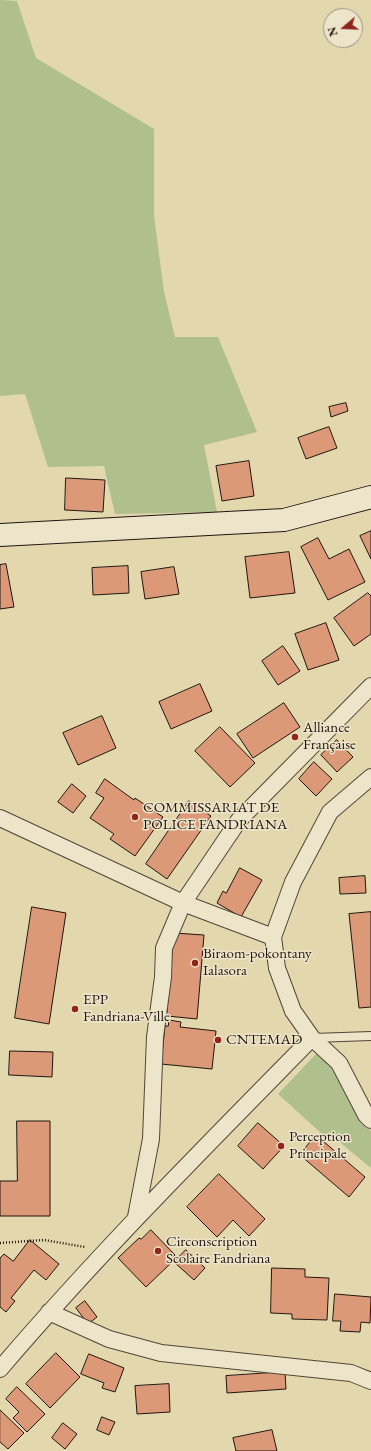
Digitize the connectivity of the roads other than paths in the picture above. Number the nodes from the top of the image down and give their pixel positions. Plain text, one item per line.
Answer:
1 (371, 497) edge
2 (0, 536) edge
3 (371, 686) edge
4 (371, 777) edge
5 (0, 818) edge
6 (183, 903) junction
7 (273, 937) junction
8 (371, 1036) edge
9 (312, 1038) junction
10 (371, 1120) edge
11 (136, 1217) junction
12 (49, 1312) junction
13 (0, 1369) edge
14 (371, 1381) edge

1 - 2 main road
3 - 6 street
4 - 7 street
5 - 6 street
6 - 7 street
6 - 11 street
7 - 9 street
8 - 9 lane
9 - 10 street
9 - 11 street
11 - 12 street
12 - 13 street
12 - 14 street

